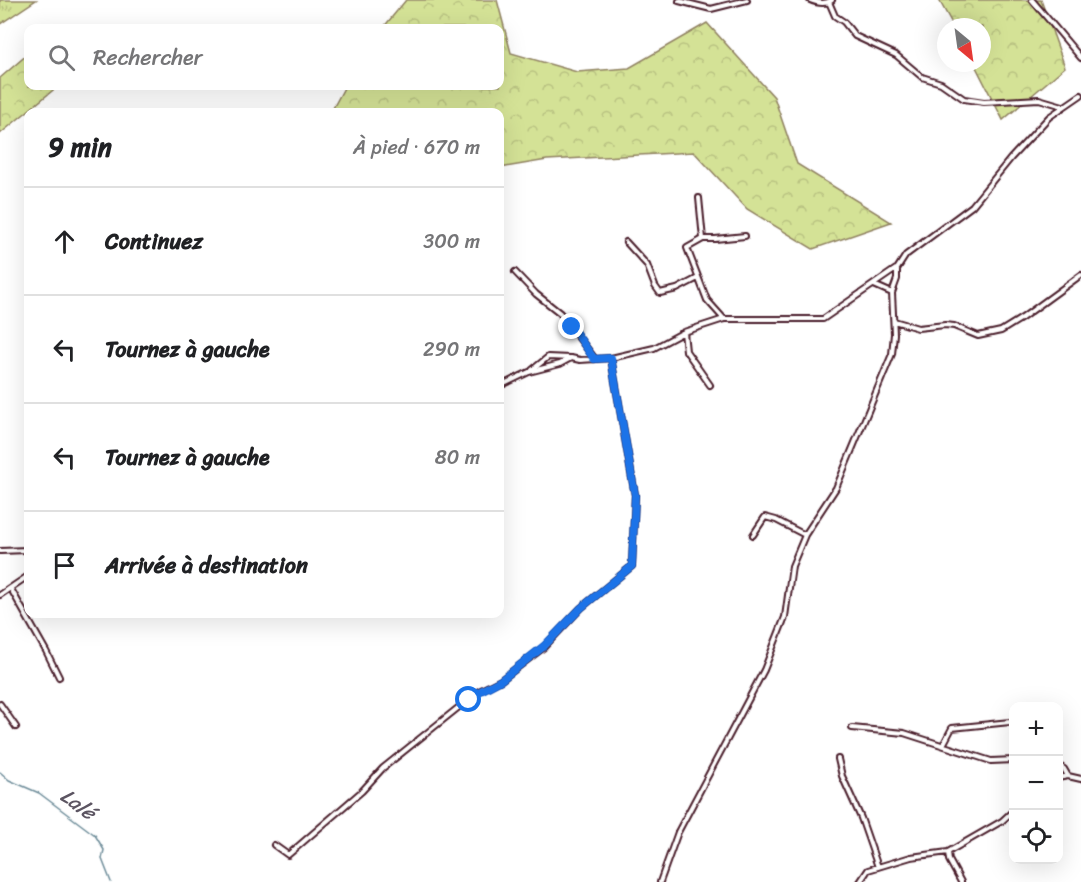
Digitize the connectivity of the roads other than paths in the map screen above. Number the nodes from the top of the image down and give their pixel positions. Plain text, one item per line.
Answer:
1 (747, 0) edge
2 (810, 0) edge
3 (1032, 0) edge
4 (679, 1) edge
5 (830, 1) edge
6 (1081, 58) edge
7 (1081, 95) edge
8 (1063, 106) junction
9 (699, 198) dead end
10 (745, 236) dead end
11 (703, 239) junction
12 (626, 242) dead end
13 (897, 269) junction
14 (515, 272) dead end
15 (1081, 275) edge
16 (698, 278) junction
17 (873, 285) junction
18 (892, 293) junction
19 (724, 319) junction
20 (894, 321) junction
21 (684, 332) junction
22 (571, 358) junction
23 (611, 358) junction
24 (594, 359) junction
25 (530, 372) junction
26 (504, 384) edge
27 (710, 385) dead end
28 (753, 535) dead end
29 (805, 535) junction
30 (24, 550) edge
31 (0, 551) edge
32 (24, 579) edge
33 (11, 589) junction
34 (0, 596) edge
35 (24, 612) edge
36 (27, 618) edge
37 (59, 677) dead end
38 (0, 704) edge
39 (1009, 722) edge
40 (16, 727) dead end
41 (852, 729) dead end
42 (943, 745) junction
43 (838, 759) dead end
44 (1009, 760) edge
45 (1063, 768) edge
46 (1068, 776) junction
47 (1063, 777) edge
48 (1081, 779) edge
49 (1009, 815) edge
50 (274, 845) dead end
51 (948, 852) junction
52 (878, 867) junction
53 (660, 882) edge
54 (860, 882) edge
55 (961, 882) edge

1 - 4 street
2 - 5 street
3 - 6 street
5 - 8 street
7 - 8 street
8 - 13 street
9 - 11 street
10 - 11 street
11 - 16 street
12 - 16 street
13 - 17 street
13 - 18 street
14 - 24 street
15 - 20 street
16 - 19 street
17 - 18 street
17 - 19 street
18 - 20 street
19 - 21 street
20 - 29 street
21 - 23 street
21 - 27 street
22 - 24 street
22 - 25 street
22 - 25 street
23 - 24 street
23 - 50 street
25 - 26 street
28 - 29 street
29 - 53 street
30 - 31 street
32 - 33 street
33 - 34 street
33 - 35 street
36 - 37 street
38 - 40 street
39 - 42 street
41 - 42 street
42 - 44 street
43 - 52 street
45 - 46 street
46 - 47 street
46 - 48 street
49 - 51 street
51 - 52 street
51 - 55 street
52 - 54 street

